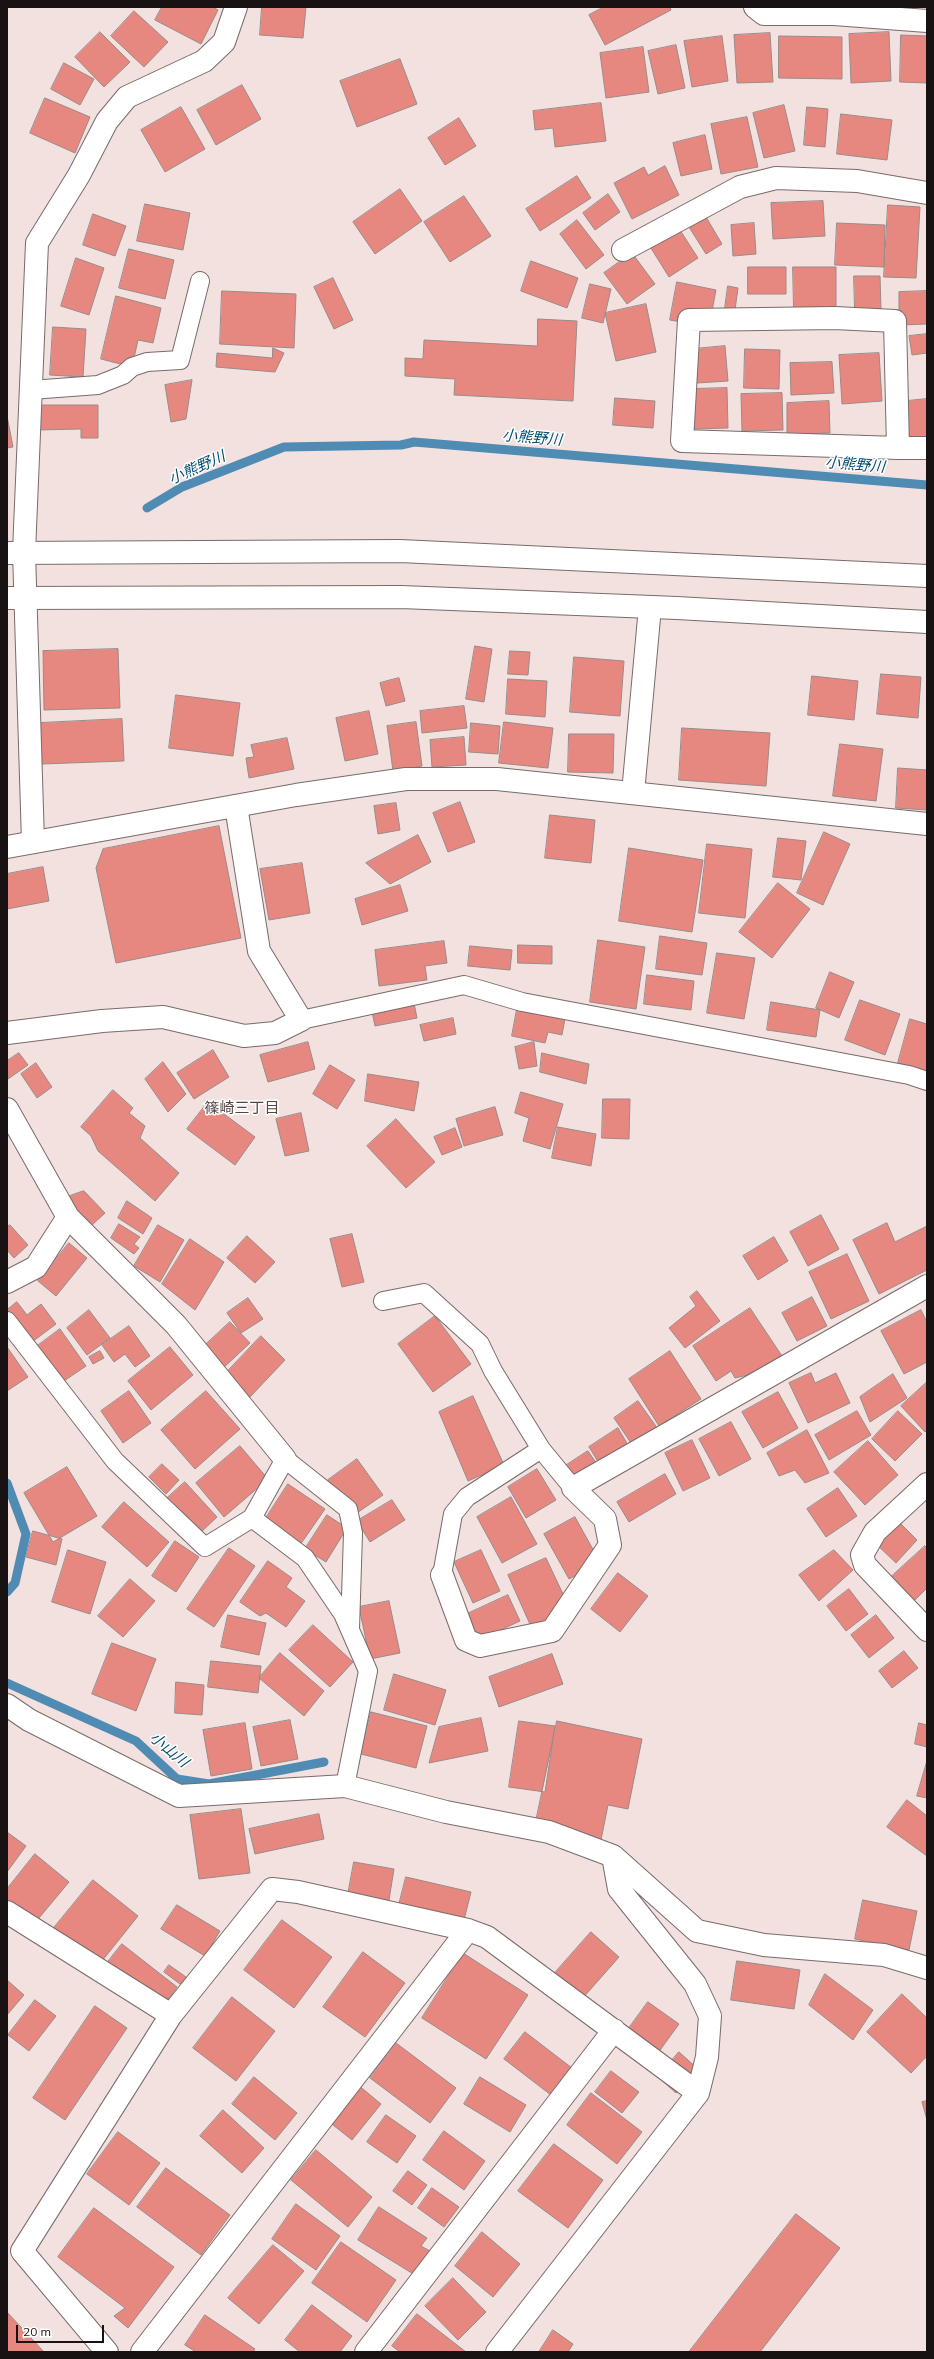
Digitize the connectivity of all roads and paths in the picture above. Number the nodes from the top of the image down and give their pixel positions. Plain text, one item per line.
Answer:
1 (236, 7) edge
2 (755, 7) edge
3 (927, 21) edge
4 (927, 193) edge
5 (623, 250) dead end
6 (200, 281) dead end
7 (31, 390) junction
8 (898, 448) junction
9 (927, 448) edge
10 (15, 552) edge
11 (927, 576) edge
12 (16, 597) edge
13 (650, 607) junction
14 (927, 622) edge
15 (633, 793) junction
16 (236, 806) junction
17 (927, 824) edge
18 (33, 842) junction
19 (7, 847) edge
20 (301, 1020) junction
21 (7, 1033) edge
22 (927, 1081) edge
23 (7, 1110) edge
24 (68, 1217) junction
25 (7, 1282) edge
26 (927, 1286) edge
27 (383, 1301) dead end
28 (7, 1321) edge
29 (541, 1449) junction
30 (284, 1459) junction
31 (927, 1484) edge
32 (574, 1488) junction
33 (252, 1518) junction
34 (442, 1576) joint
35 (350, 1629) junction
36 (927, 1630) edge
37 (7, 1705) edge
38 (345, 1786) junction
39 (613, 1856) junction
40 (7, 1912) edge
41 (468, 1930) junction
42 (927, 1968) edge
43 (171, 2015) junction
44 (614, 2030) junction
45 (698, 2094) junction
46 (107, 2352) edge
47 (142, 2352) edge
48 (366, 2352) edge
49 (497, 2352) edge

1 - 7 street
2 - 3 street
4 - 5 street
6 - 7 lane
7 - 10 street
8 - 8 street
8 - 9 street
10 - 11 street
10 - 12 street
12 - 13 street
12 - 18 street
13 - 14 street
13 - 15 street
15 - 16 street
15 - 17 street
16 - 18 street
16 - 20 street
18 - 19 street
20 - 21 street
20 - 22 lane
23 - 24 street
24 - 25 street
24 - 30 street
26 - 32 street
27 - 29 lane
28 - 33 lane
29 - 32 lane
29 - 34 lane
30 - 33 lane
30 - 35 lane
31 - 36 street
32 - 34 street
33 - 35 lane
35 - 38 lane
37 - 38 street
38 - 39 street
39 - 42 street
39 - 45 street
40 - 43 street
41 - 43 street
41 - 44 street
41 - 47 street
43 - 46 street
44 - 45 street
44 - 48 street
45 - 49 street

